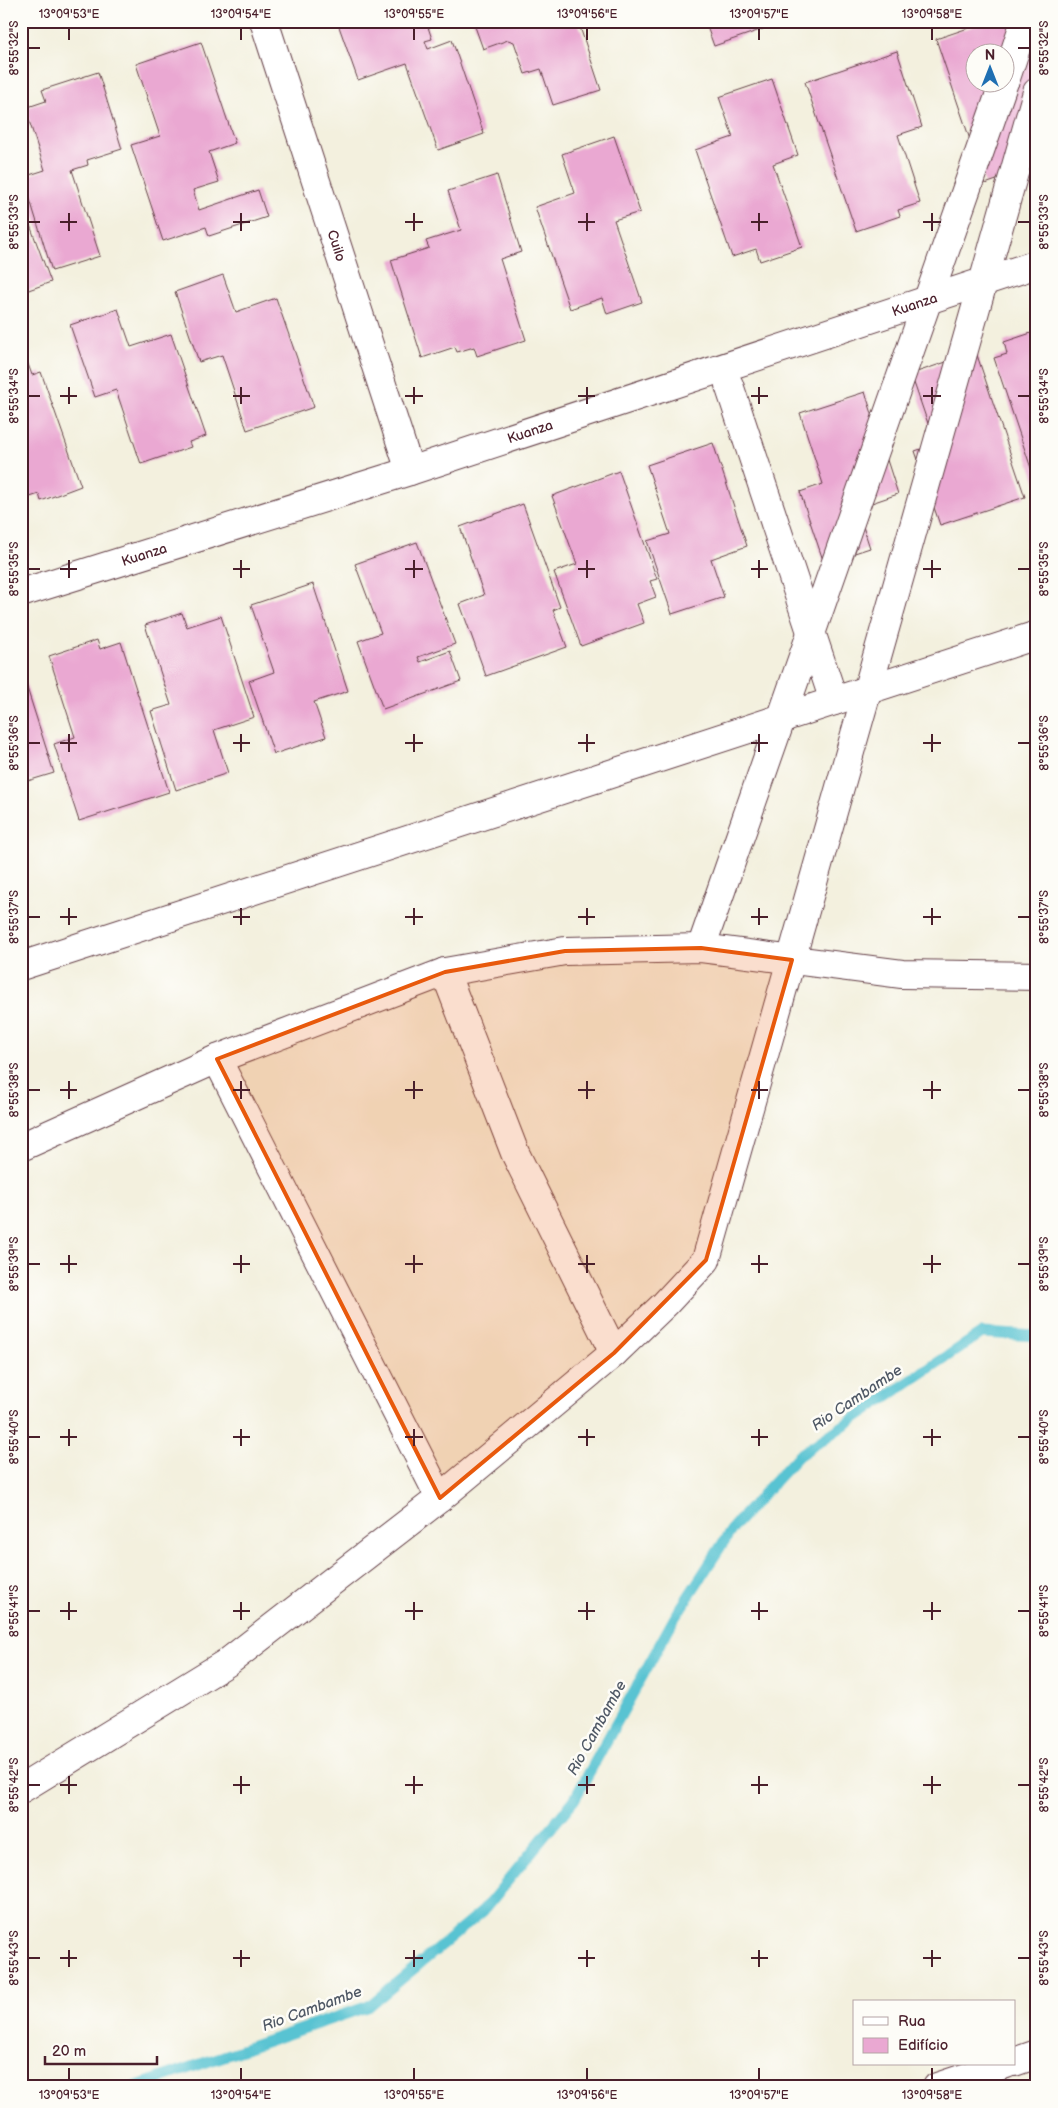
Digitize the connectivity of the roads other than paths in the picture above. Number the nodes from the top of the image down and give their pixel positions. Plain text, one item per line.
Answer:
1 (264, 21) edge
2 (1025, 21) edge
3 (1016, 48) edge
4 (1001, 92) edge
5 (1037, 92) edge
6 (1037, 264) edge
7 (729, 385) dead end
8 (410, 470) junction
9 (21, 593) edge
10 (1037, 635) edge
11 (834, 701) junction
12 (701, 948) junction
13 (21, 966) edge
14 (445, 972) junction
15 (1037, 976) edge
16 (217, 1059) junction
17 (21, 1147) edge
18 (614, 1353) junction
19 (440, 1498) junction
20 (21, 1789) edge
21 (1037, 2054) edge
22 (1016, 2061) edge
23 (1000, 2066) edge
24 (937, 2087) edge

1 - 8 street, Cuilo
2 - 3 street
4 - 12 street
5 - 18 street
6 - 8 street, Kuanza
7 - 11 street
8 - 9 street, Kuanza
10 - 11 street
11 - 13 street
12 - 14 street
12 - 15 street
14 - 16 street
14 - 18 street
16 - 17 street
16 - 19 street
18 - 19 street
19 - 20 street
21 - 22 street
23 - 24 street

